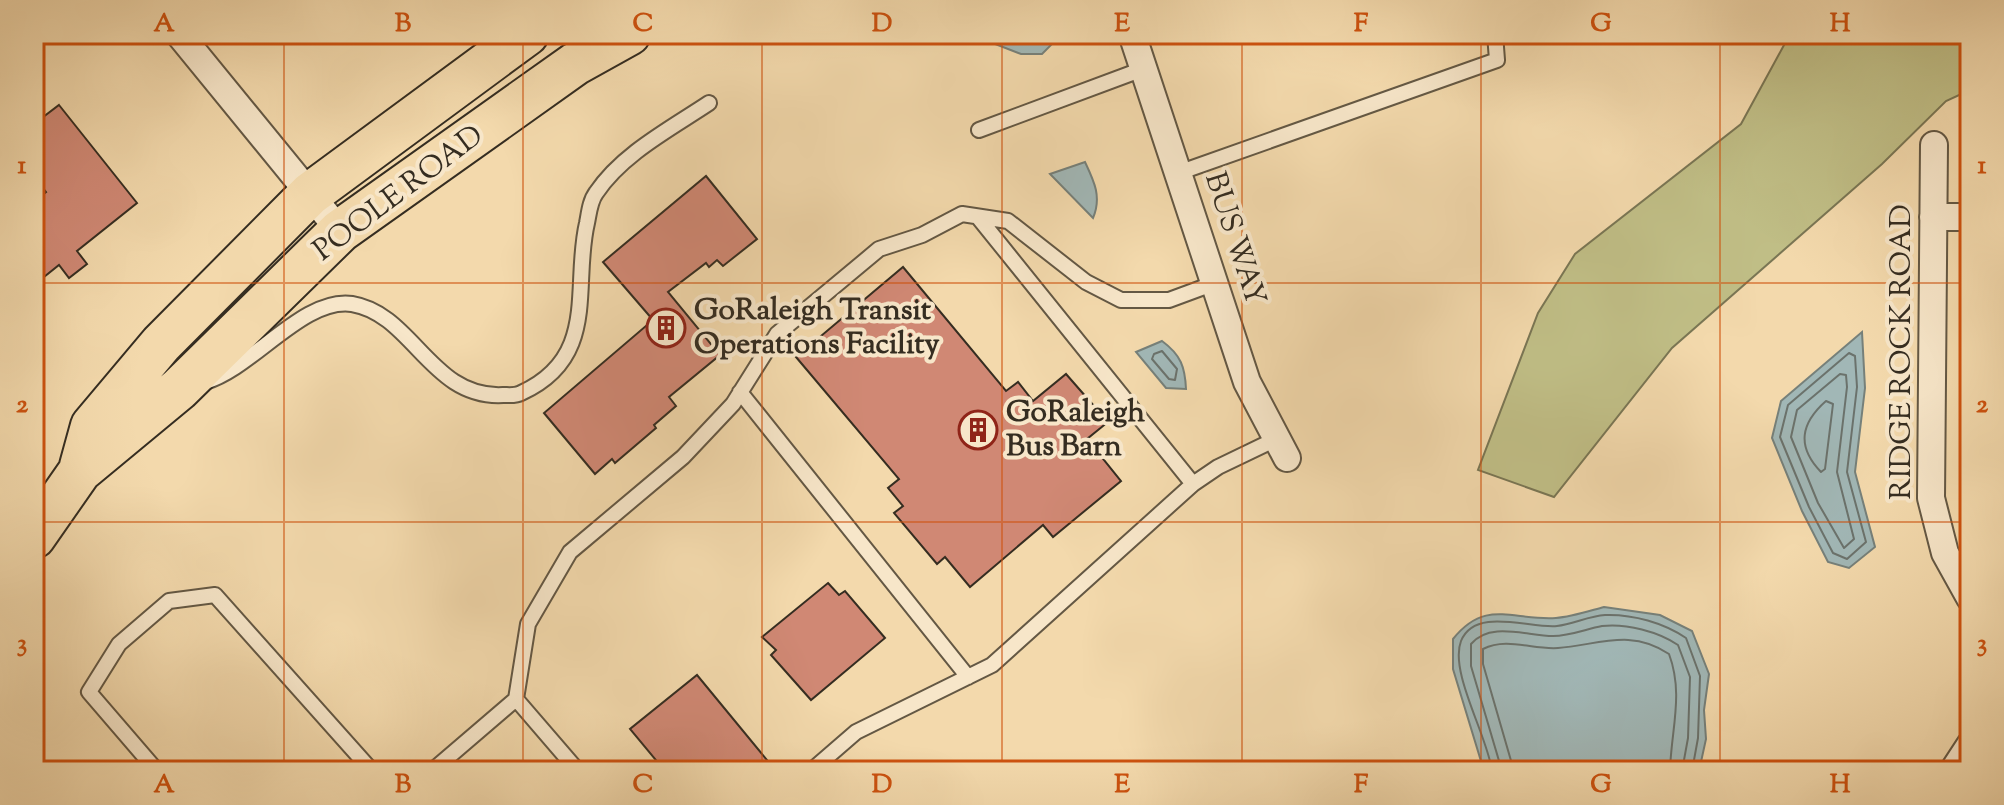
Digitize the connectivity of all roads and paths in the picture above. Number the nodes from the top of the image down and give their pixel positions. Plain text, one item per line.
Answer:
1 (179, 34) edge
2 (527, 34) edge
3 (629, 34) edge
4 (1132, 34) edge
5 (1495, 34) edge
6 (1143, 69) junction
7 (709, 103) dead end
8 (979, 130) dead end
9 (1934, 145) dead end
10 (1178, 173) junction
11 (310, 194) junction
12 (978, 217) junction
13 (1933, 217) junction
14 (1970, 217) edge
15 (340, 231) junction
16 (1215, 283) junction
17 (179, 389) junction
18 (740, 392) junction
19 (1283, 448) joint
20 (80, 471) junction
21 (1193, 484) junction
22 (34, 537) edge
23 (1970, 598) edge
24 (968, 677) junction
25 (516, 699) junction
26 (1970, 745) edge
27 (157, 771) edge
28 (372, 771) edge
29 (432, 771) edge
30 (578, 771) edge
31 (811, 771) edge
32 (1953, 771) edge

1 - 11 street
2 - 11 main road, POOLE ROAD
3 - 15 main road, POOLE ROAD
4 - 6 street, BUS WAY
5 - 10 lane
6 - 8 lane
6 - 10 street, BUS WAY
7 - 17 lane
9 - 13 street, RIDGE ROCK ROAD
10 - 16 street, BUS WAY
11 - 15 street
11 - 20 main road, POOLE ROAD
12 - 16 lane
12 - 18 lane
12 - 21 lane
13 - 14 street
13 - 23 street, RIDGE ROCK ROAD
15 - 17 main road, POOLE ROAD
16 - 19 street, BUS WAY
17 - 20 main road, POOLE ROAD
18 - 24 lane
18 - 25 lane
19 - 21 lane
20 - 22 main road, POOLE ROAD
21 - 24 lane
24 - 31 lane
25 - 29 lane
25 - 30 lane
26 - 32 street
27 - 28 lane

